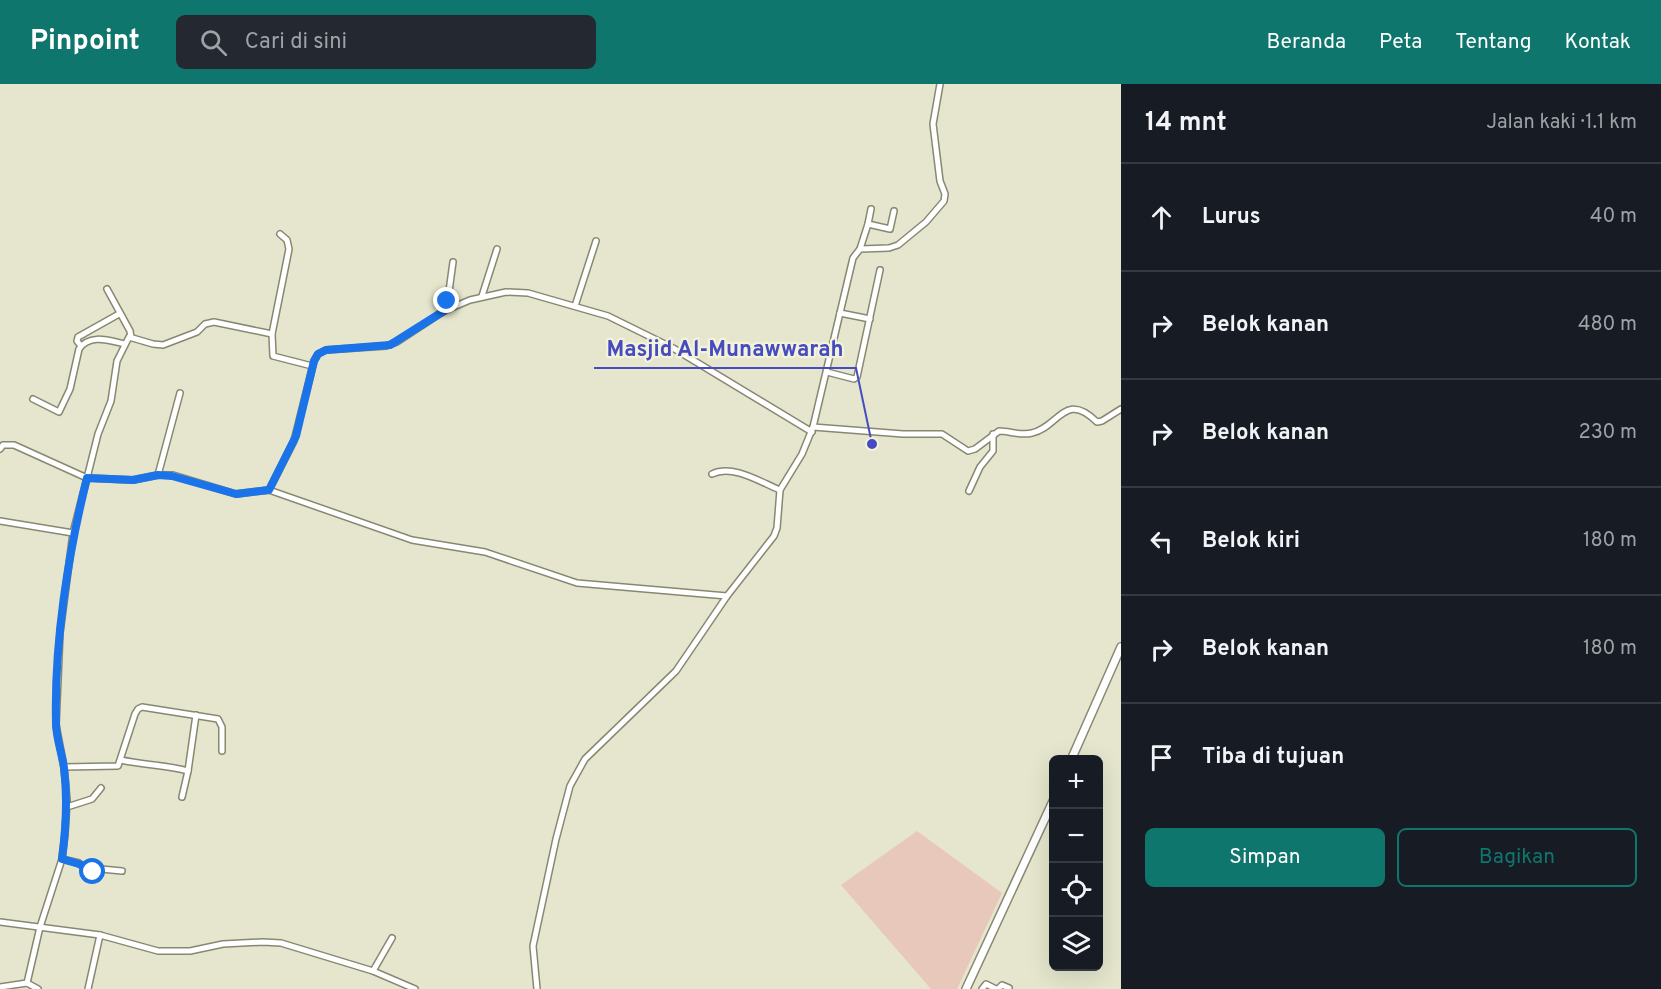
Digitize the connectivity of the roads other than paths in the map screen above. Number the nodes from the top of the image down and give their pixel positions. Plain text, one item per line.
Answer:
1 (940, 84) edge
2 (871, 209) dead end
3 (894, 211) dead end
4 (868, 224) junction
5 (280, 234) dead end
6 (596, 241) dead end
7 (497, 249) dead end
8 (860, 249) junction
9 (453, 262) dead end
10 (880, 270) dead end
11 (107, 289) dead end
12 (482, 296) junction
13 (575, 306) junction
14 (444, 311) junction
15 (840, 313) junction
16 (119, 314) junction
17 (870, 319) junction
18 (272, 334) junction
19 (131, 337) junction
20 (125, 344) junction
21 (81, 346) junction
22 (312, 366) junction
23 (827, 372) junction
24 (180, 393) dead end
25 (33, 399) dead end
26 (1121, 409) edge
27 (813, 430) junction
28 (993, 434) junction
29 (0, 448) edge
30 (712, 474) dead end
31 (158, 475) junction
32 (87, 478) junction
33 (269, 490) junction
34 (780, 490) junction
35 (969, 491) dead end
36 (0, 521) edge
37 (73, 533) junction
38 (727, 596) junction
39 (1121, 647) edge
40 (196, 715) junction
41 (222, 751) dead end
42 (1073, 755) edge
43 (121, 760) junction
44 (64, 767) junction
45 (188, 771) junction
46 (101, 788) dead end
47 (182, 797) dead end
48 (67, 807) junction
49 (1049, 808) edge
50 (62, 859) junction
51 (122, 871) dead end
52 (0, 922) edge
53 (40, 927) junction
54 (100, 935) junction
55 (392, 938) dead end
56 (373, 971) junction
57 (27, 983) junction
58 (0, 987) edge
59 (1009, 988) edge
60 (38, 989) edge
61 (88, 989) edge
62 (415, 989) edge
63 (537, 989) edge
64 (966, 989) edge
65 (982, 989) edge
66 (997, 989) edge

1 - 8 street
2 - 4 street
3 - 4 street
4 - 8 street
5 - 18 street
6 - 13 street
7 - 12 street
8 - 15 street
9 - 14 street
10 - 17 street
11 - 16 street
12 - 13 street
12 - 14 street
13 - 27 street
14 - 22 street
15 - 17 street
15 - 23 street
16 - 19 street
16 - 21 street
17 - 23 street
18 - 19 street
18 - 22 street
19 - 20 street
20 - 21 street
20 - 32 street
21 - 25 street
22 - 33 street
23 - 27 street
24 - 31 street
26 - 28 street
27 - 28 street
27 - 34 street
28 - 35 street
29 - 32 street
30 - 34 street
31 - 32 street
31 - 33 street
32 - 37 street
33 - 38 street
34 - 38 street
36 - 37 street
37 - 44 street
38 - 63 street
39 - 42 street
40 - 41 street
40 - 43 street
40 - 45 street
43 - 44 street
43 - 45 street
44 - 48 street
45 - 47 street
46 - 48 street
48 - 50 street
49 - 64 street
50 - 51 street
50 - 53 street
52 - 53 street
53 - 54 street
53 - 57 street
54 - 56 street
54 - 61 street
55 - 56 street
56 - 62 street
57 - 58 street
57 - 60 street
59 - 66 street
65 - 66 street

